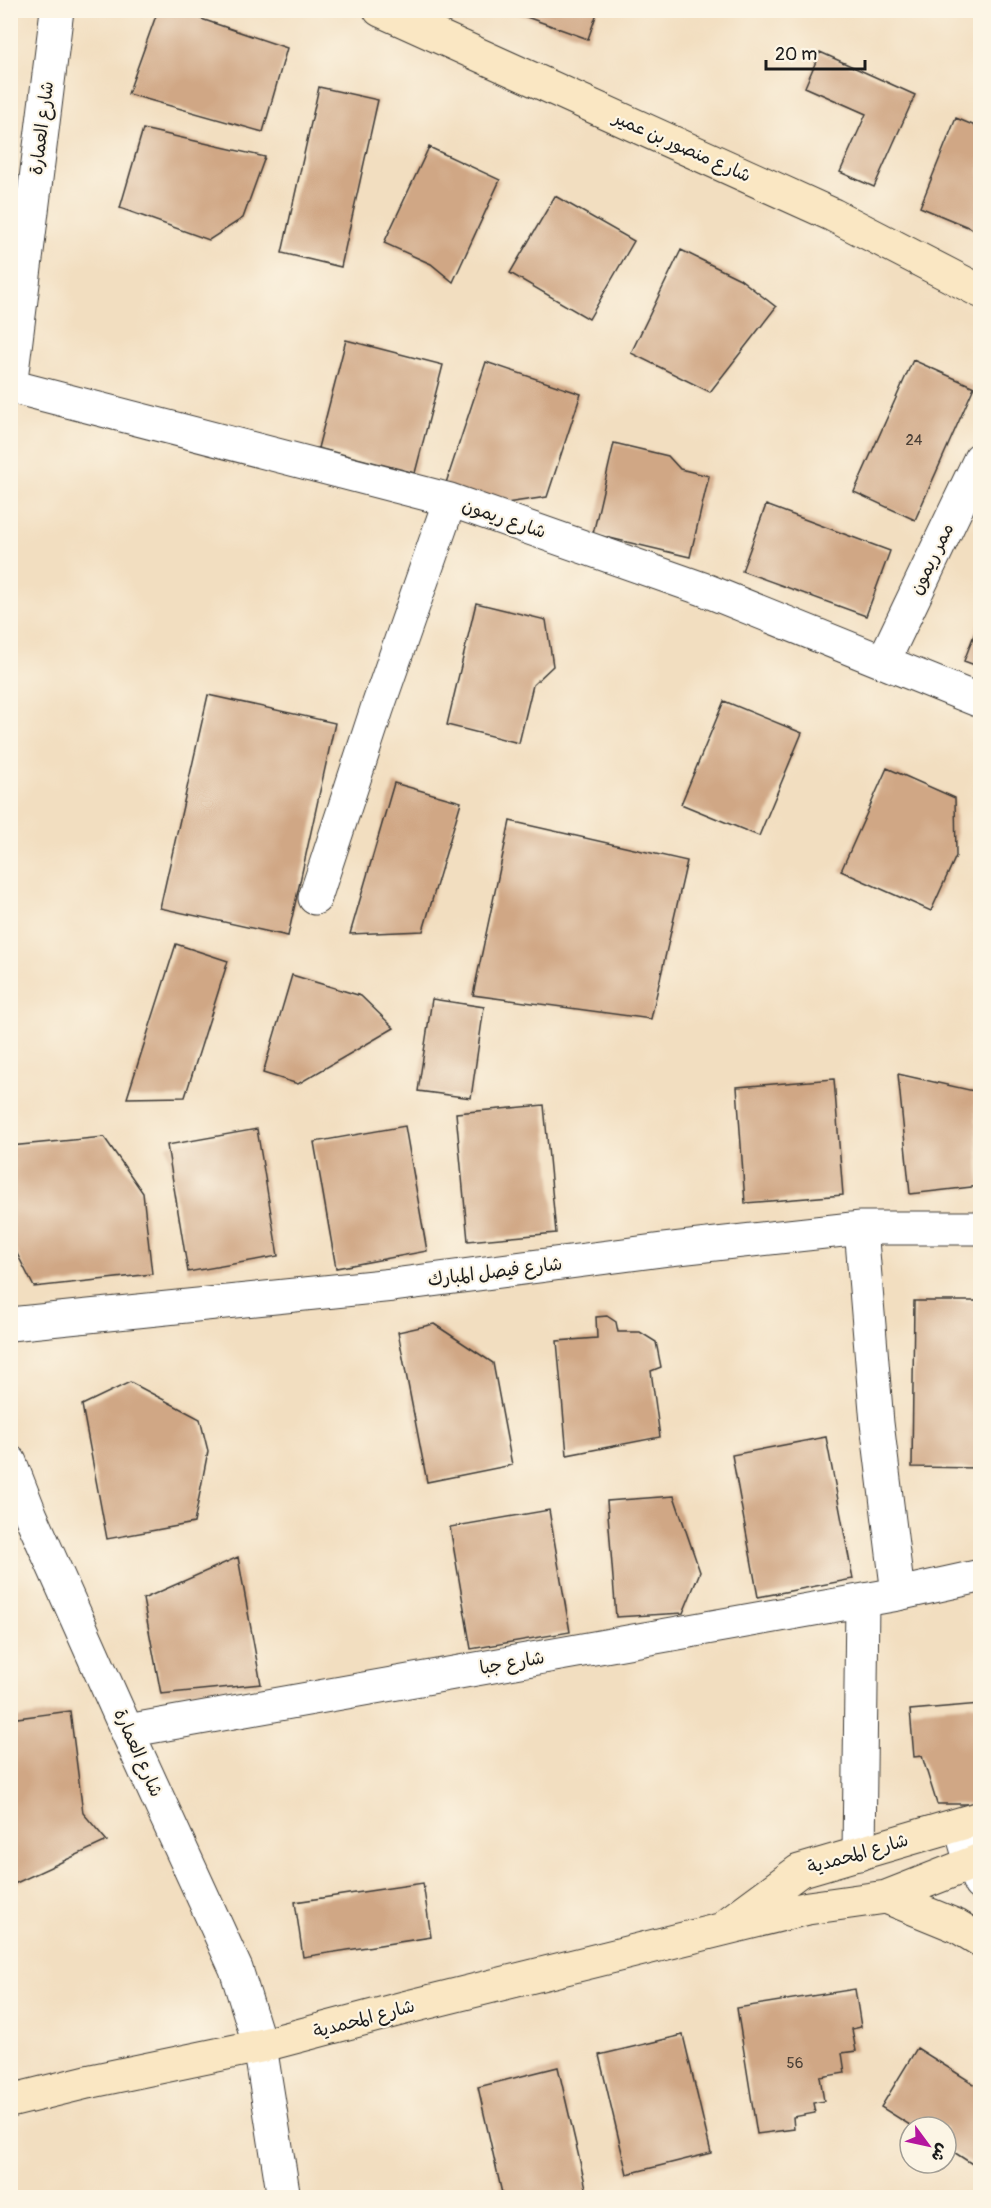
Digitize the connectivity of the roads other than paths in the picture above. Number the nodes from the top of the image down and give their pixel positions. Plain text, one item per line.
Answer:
1 (57, 10) edge
2 (380, 10) edge
3 (981, 291) edge
4 (11, 386) edge
5 (981, 459) edge
6 (450, 500) junction
7 (884, 660) junction
8 (981, 701) edge
9 (315, 898) dead end
10 (861, 1228) junction
11 (981, 1228) edge
12 (10, 1323) edge
13 (10, 1462) edge
14 (21, 1517) edge
15 (981, 1576) edge
16 (898, 1594) junction
17 (862, 1601) junction
18 (127, 1731) junction
19 (970, 1822) edge
20 (859, 1854) junction
21 (977, 1869) edge
22 (886, 1897) junction
23 (717, 1932) junction
24 (981, 1940) edge
25 (260, 2046) junction
26 (10, 2101) edge
27 (284, 2198) edge

1 - 4 street, شارع العمارة
2 - 3 street, شارع منصور بن عمير
4 - 6 street, شارع ريمون
5 - 7 street, ممر ريمون
6 - 7 street, شارع ريمون
6 - 9 street
7 - 8 street, شارع ريمون
10 - 11 street, شارع فيصل المبارك
10 - 12 street, شارع فيصل المبارك
10 - 16 street
13 - 14 street, شارع العمارة
14 - 18 street, شارع العمارة
15 - 16 street, شارع جبا
16 - 17 street, شارع جبا
17 - 18 street, شارع جبا
17 - 20 street
18 - 25 street, شارع العمارة
19 - 20 street, شارع المحمدية
19 - 21 street
20 - 23 street, شارع المحمدية
21 - 22 street, شارع المحمدية
22 - 23 street, شارع المحمدية
22 - 24 street
23 - 25 street, شارع المحمدية
25 - 26 street, شارع المحمدية
25 - 27 street, شارع العمارة

